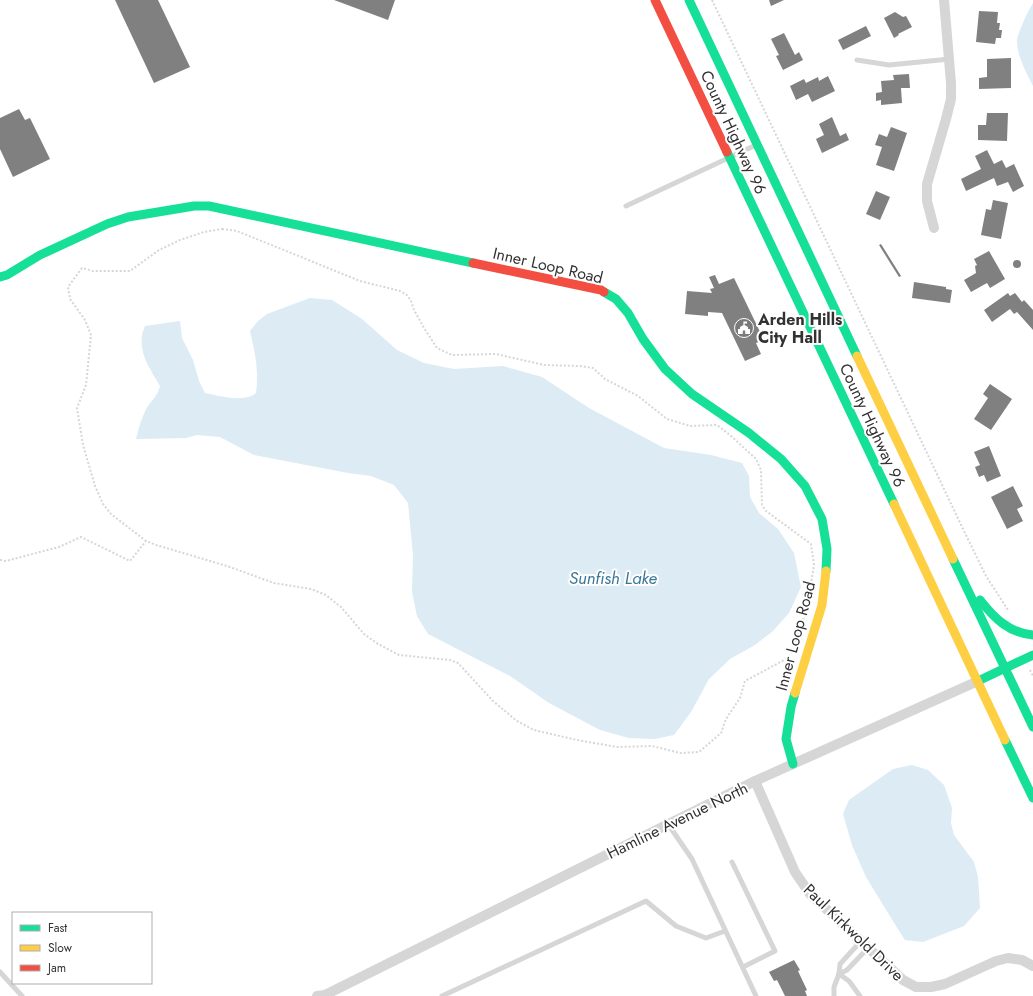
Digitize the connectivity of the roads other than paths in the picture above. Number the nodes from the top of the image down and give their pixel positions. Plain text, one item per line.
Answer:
1 (655, 0) edge
2 (689, 0) edge
3 (944, 0) edge
4 (950, 59) junction
5 (857, 60) dead end
6 (757, 144) junction
7 (729, 156) junction
8 (626, 206) dead end
9 (934, 228) dead end
10 (3, 276) edge
11 (956, 563) junction
12 (1033, 635) edge
13 (1033, 655) edge
14 (1006, 668) junction
15 (978, 681) junction
16 (1033, 727) edge
17 (793, 764) junction
18 (755, 781) junction
19 (1033, 798) edge
20 (668, 824) junction
21 (732, 862) dead end
22 (725, 930) junction
23 (865, 944) junction
24 (1033, 966) edge
25 (743, 967) junction
26 (0, 972) edge
27 (839, 974) junction
28 (22, 996) edge
29 (323, 996) edge
30 (442, 996) edge
31 (756, 996) edge
32 (834, 996) edge
33 (860, 996) edge

1 - 7 main road, County Highway 96
2 - 6 main road, County Highway 96
3 - 4 street
4 - 5 lane
4 - 9 street
6 - 7 lane
6 - 11 main road, County Highway 96
7 - 8 lane
7 - 15 main road, County Highway 96
10 - 17 main road, Inner Loop Road
11 - 12 main road
11 - 14 main road, County Highway 96
13 - 14 main road, Hamline Avenue North
14 - 15 main road, Hamline Avenue North
14 - 16 main road, County Highway 96
15 - 17 street, Hamline Avenue North
15 - 19 main road, County Highway 96
17 - 18 street, Hamline Avenue North
18 - 20 street, Hamline Avenue North
18 - 23 street, Paul Kirkwold Drive
20 - 22 lane
20 - 29 street, Hamline Avenue North
21 - 25 lane
22 - 25 lane
22 - 30 lane
23 - 24 street, Paul Kirkwold Drive
23 - 27 lane
23 - 27 lane
25 - 31 lane
26 - 28 lane
27 - 32 lane
27 - 33 lane

